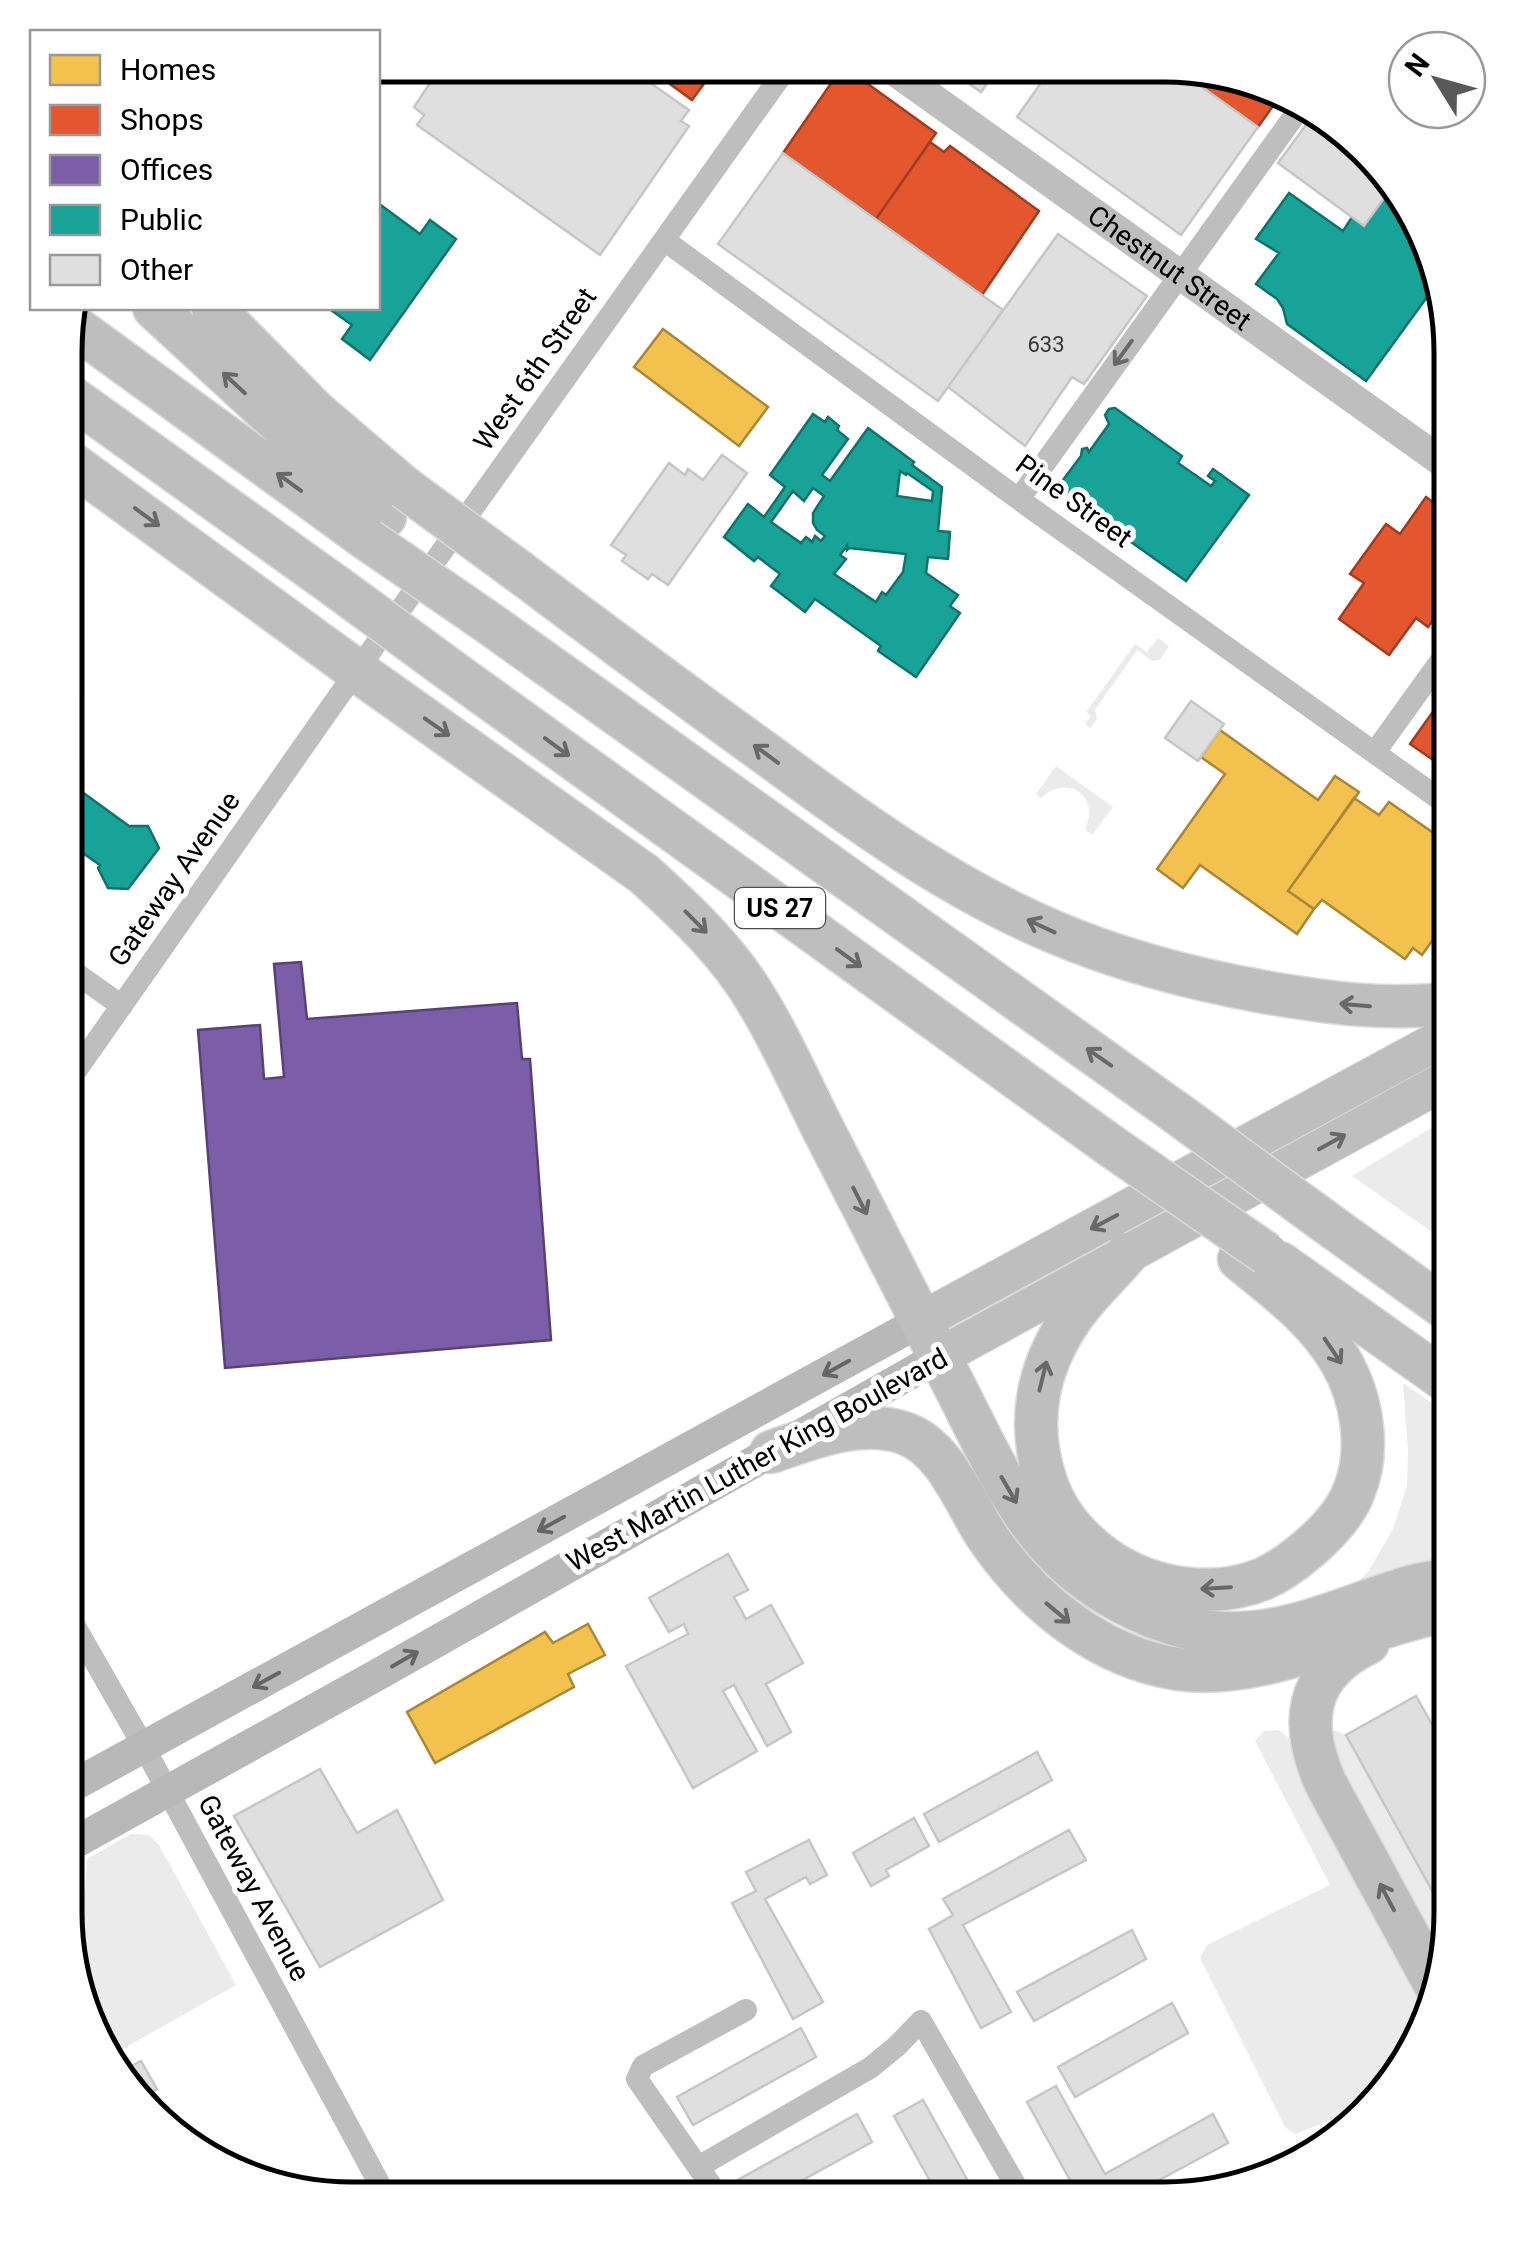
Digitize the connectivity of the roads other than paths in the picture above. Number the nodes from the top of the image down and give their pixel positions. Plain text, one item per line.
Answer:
1 (776, 82) edge
2 (912, 82) edge
3 (1294, 116) edge
4 (664, 240) junction
5 (1180, 274) junction
6 (156, 310) edge
7 (214, 310) edge
8 (84, 332) edge
9 (82, 404) edge
10 (1434, 456) edge
11 (82, 471) edge
12 (1019, 498) junction
13 (386, 515) junction
14 (1434, 670) edge
15 (357, 671) junction
16 (332, 707) joint
17 (1375, 752) junction
18 (1434, 795) edge
19 (82, 978) edge
20 (1434, 1004) edge
21 (122, 1006) junction
22 (1434, 1045) edge
23 (82, 1062) edge
24 (1434, 1087) edge
25 (1324, 1221) junction
26 (1127, 1254) junction
27 (1253, 1256) junction
28 (1434, 1285) edge
29 (1434, 1300) edge
30 (930, 1339) junction
31 (1434, 1372) edge
32 (770, 1452) junction
33 (1434, 1582) edge
34 (1434, 1615) edge
35 (1434, 1618) edge
36 (82, 1637) edge
37 (144, 1746) junction
38 (82, 1781) edge
39 (168, 1792) junction
40 (82, 1839) edge
41 (1427, 1971) edge
42 (746, 2010) dead end
43 (698, 2167) junction
44 (378, 2182) edge
45 (708, 2182) edge
46 (1014, 2182) edge

1 - 4 street, West 6th Street
2 - 5 street, Chestnut Street
3 - 5 street
4 - 12 street, Pine Street
4 - 15 street, West 6th Street
5 - 10 street, Chestnut Street
5 -> 12 street
13 -> 6 highway
7 - 13 highway
13 -> 8 highway, US 27
9 -> 27 highway, US 27, bridge
11 -> 15 highway
12 - 17 street, Pine Street
20 -> 13 highway, bridge
25 -> 13 highway, US 27, bridge
14 - 17 street
15 - 16 street, West 6th Street
15 -> 30 highway
16 - 21 street, Gateway Avenue
17 - 18 street, Pine Street
19 - 21 street
21 - 23 street, Gateway Avenue
22 -> 30 main road, West Martin Luther King Boulevard
26 -> 24 main road, West Martin Luther King Boulevard
25 - 28 highway
25 - 29 highway, US 27
27 -> 26 highway
26 - 30 main road, West Martin Luther King Boulevard
27 - 31 highway, US 27
30 - 32 main road, West Martin Luther King Boulevard
30 -> 33 highway
30 -> 37 main road, West Martin Luther King Boulevard
32 -> 34 highway
39 -> 32 main road, West Martin Luther King Boulevard
41 -> 35 highway
36 - 37 street, Gateway Avenue
37 - 38 main road, West Martin Luther King Boulevard
37 - 39 street, Gateway Avenue
39 - 40 main road, West Martin Luther King Boulevard
39 - 44 street, Gateway Avenue
42 - 43 street
43 - 45 street
43 - 46 street

